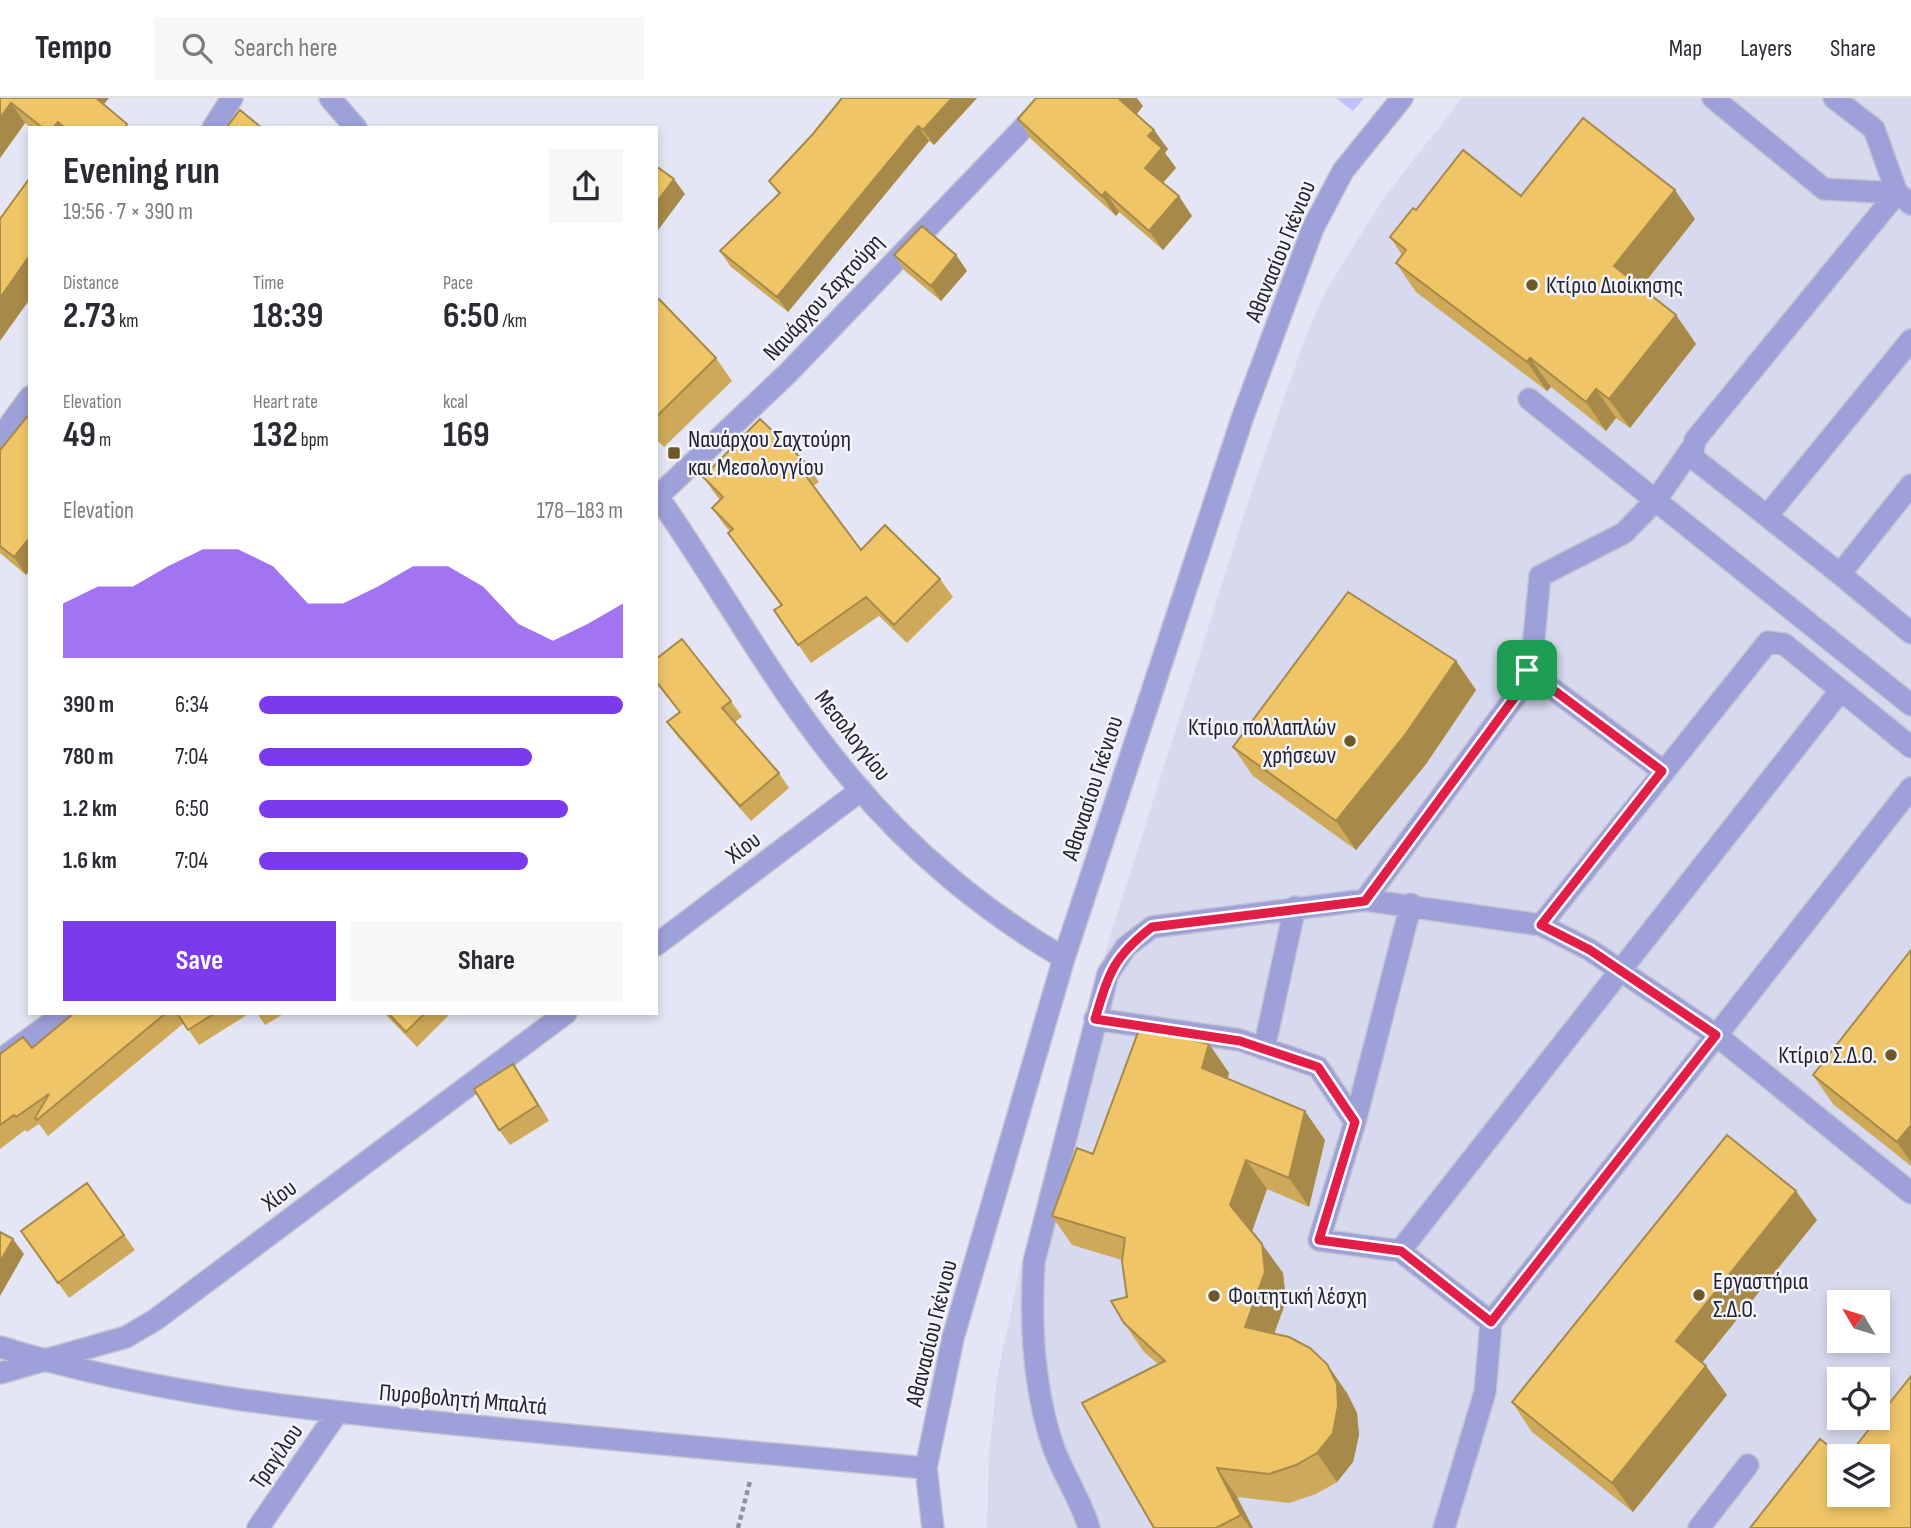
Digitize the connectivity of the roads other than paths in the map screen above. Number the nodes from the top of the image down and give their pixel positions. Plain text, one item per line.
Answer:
1 (232, 98) edge
2 (330, 98) edge
3 (1052, 98) edge
4 (1402, 98) edge
5 (1713, 98) edge
6 (1835, 98) edge
7 (214, 126) edge
8 (354, 126) edge
9 (1904, 198) edge
10 (1911, 340) edge
11 (1529, 399) dead end
12 (28, 400) edge
13 (0, 438) edge
14 (1692, 448) junction
15 (1911, 485) edge
16 (658, 495) edge
17 (658, 498) edge
18 (1656, 500) junction
19 (1767, 516) junction
20 (1840, 574) junction
21 (1911, 633) edge
22 (1527, 670) junction
23 (1841, 690) junction
24 (1907, 695) edge
25 (1878, 720) junction
26 (1911, 747) edge
27 (1662, 771) junction
28 (1911, 788) edge
29 (861, 790) junction
30 (1365, 901) junction
31 (1411, 904) junction
32 (1295, 908) junction
33 (1541, 925) junction
34 (658, 943) edge
35 (1064, 958) junction
36 (1620, 971) junction
37 (62, 1015) edge
38 (563, 1015) edge
39 (1095, 1019) junction
40 (1716, 1035) junction
41 (1264, 1049) junction
42 (0, 1060) edge
43 (1355, 1122) junction
44 (1911, 1193) edge
45 (1401, 1251) junction
46 (1491, 1322) junction
47 (0, 1347) edge
48 (44, 1361) junction
49 (0, 1373) edge
50 (337, 1413) junction
51 (1748, 1465) dead end
52 (926, 1468) junction
53 (258, 1528) edge
54 (933, 1528) edge
55 (1089, 1528) edge
56 (1444, 1528) edge
57 (1699, 1528) edge

1 - 7 street
2 - 8 street
3 - 16 street, Ναυάρχου Σαχτούρη
4 - 35 street, Αθανασίου Γκένιου
5 - 9 street
6 - 9 street
9 - 14 street
10 - 19 street
11 - 18 street
12 - 13 street
14 - 18 street
14 - 19 street
15 - 20 street
17 - 29 street, Μεσολογγίου
18 - 22 street
18 - 24 street
19 - 20 street
20 - 21 street
22 - 27 street
22 - 30 street
23 - 25 street
23 - 27 street
23 - 36 street
24 - 25 street
25 - 26 street
27 - 33 street
28 - 40 street
29 - 34 street, Χίου
29 - 35 street, Μεσολογγίου
30 - 31 street
30 - 32 street
31 - 33 street
31 - 43 street
32 - 39 street
32 - 41 street
33 - 36 street
35 - 52 street, Αθανασίου Γκένιου
36 - 40 street
36 - 45 street
37 - 42 street
38 - 48 street, Χίου
39 - 41 street
39 - 55 street
40 - 44 street
40 - 46 street
41 - 43 street
43 - 45 street
45 - 46 street
46 - 56 street
47 - 48 street, Πυροβολητή Μπαλτά
48 - 49 street, Χίου
48 - 50 street, Πυροβολητή Μπαλτά
50 - 52 street, Πυροβολητή Μπαλτά
50 - 53 street, Τραγίλου
51 - 57 street
52 - 54 street, Αθανασίου Γκένιου

